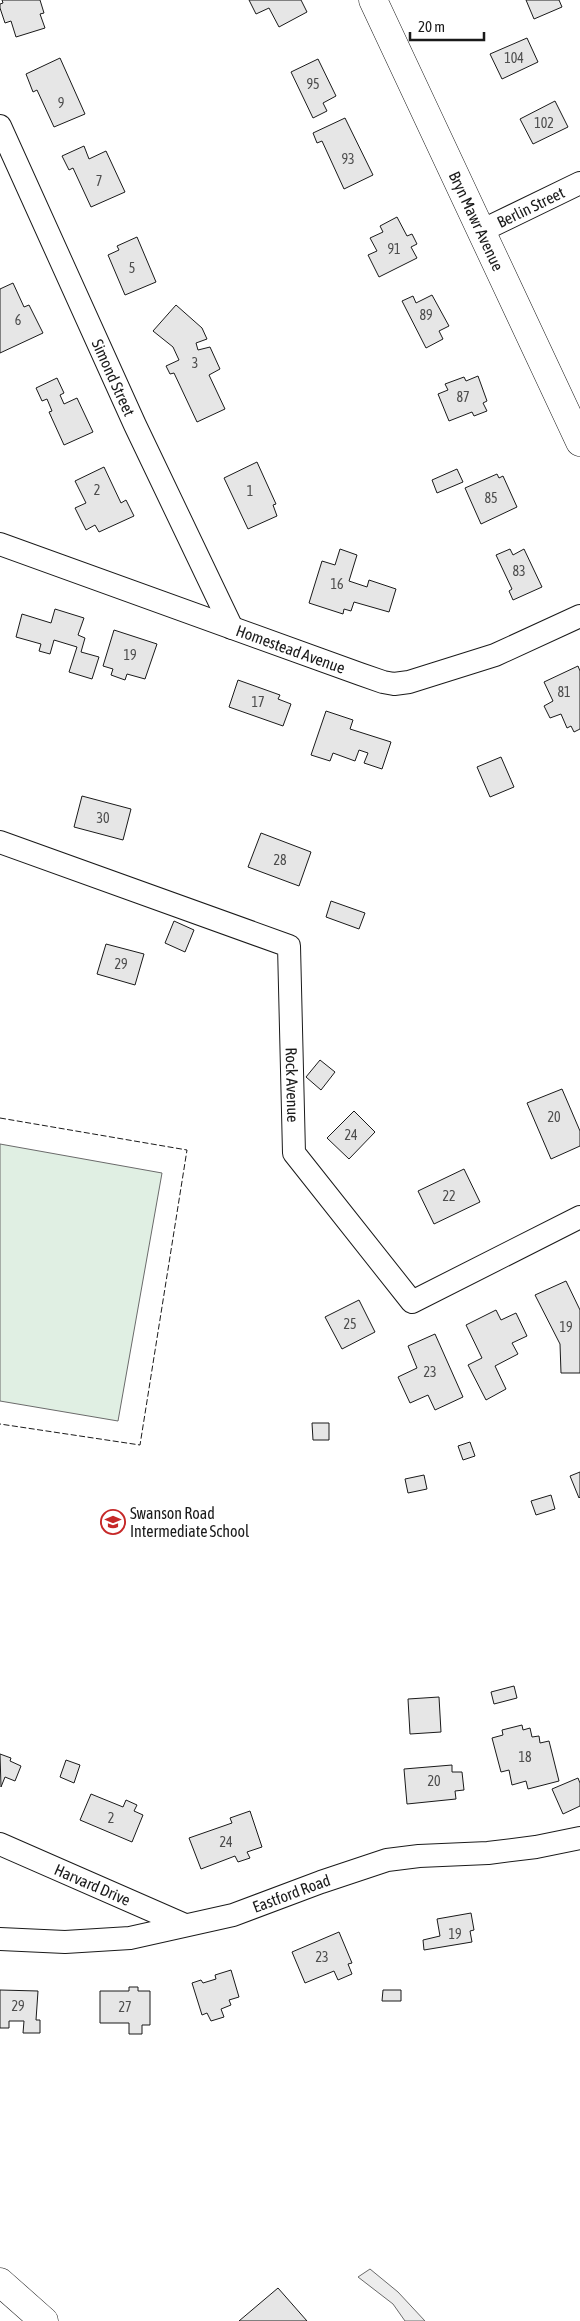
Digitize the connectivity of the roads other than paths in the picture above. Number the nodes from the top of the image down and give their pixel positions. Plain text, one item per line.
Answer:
1 (373, 0) edge
2 (0, 126) edge
3 (580, 184) edge
4 (481, 231) junction
5 (580, 442) edge
6 (0, 544) edge
7 (580, 616) edge
8 (232, 628) junction
9 (0, 842) edge
10 (580, 1217) edge
11 (580, 1838) edge
12 (0, 1844) edge
13 (185, 1925) junction
14 (0, 1939) edge
15 (8, 2288) edge
16 (40, 2321) edge
17 (44, 2321) edge

1 - 4 street, Bryn Mawr Avenue
2 - 8 street, Simond Street
3 - 4 street, Berlin Street
4 - 5 street, Bryn Mawr Avenue
6 - 8 street, Homestead Avenue
7 - 8 street, Homestead Avenue
9 - 10 street, Rock Avenue
11 - 13 street, Eastford Road
12 - 13 street, Harvard Drive
13 - 14 street, Eastford Road
15 - 16 street
15 - 17 street

